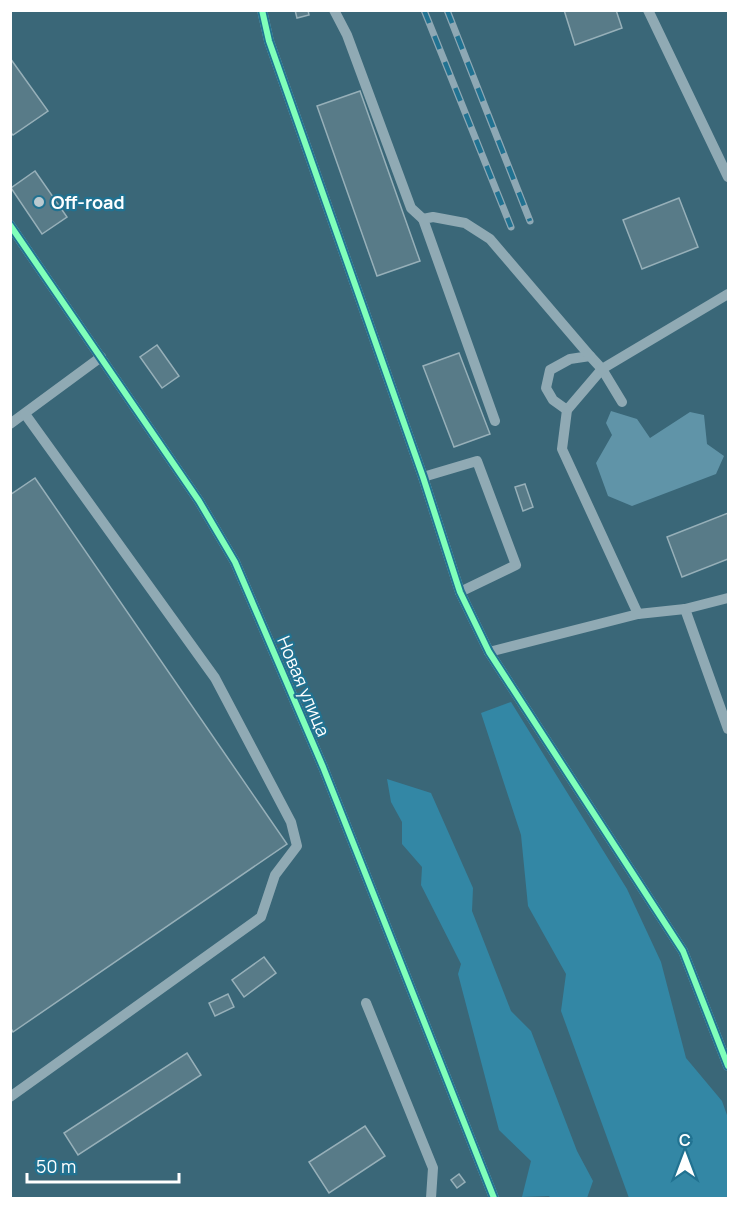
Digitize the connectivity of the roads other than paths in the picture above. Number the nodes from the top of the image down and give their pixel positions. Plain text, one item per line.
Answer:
1 (262, 10) edge
2 (334, 10) edge
3 (648, 10) edge
4 (729, 177) edge
5 (423, 219) junction
6 (10, 225) edge
7 (729, 294) edge
8 (590, 356) junction
9 (101, 357) junction
10 (602, 369) junction
11 (622, 402) dead end
12 (567, 410) junction
13 (25, 414) junction
14 (495, 421) dead end
15 (10, 424) edge
16 (423, 477) junction
17 (460, 592) junction
18 (729, 598) edge
19 (685, 609) junction
20 (638, 614) junction
21 (489, 652) junction
22 (729, 729) edge
23 (366, 1003) dead end
24 (729, 1066) edge
25 (10, 1097) edge
26 (431, 1198) edge
27 (494, 1198) edge

1 - 16 street
2 - 5 street
3 - 4 street
5 - 8 street
5 - 14 street
6 - 9 street, Новая улица
7 - 10 street
8 - 10 street
8 - 12 street
9 - 13 street
9 - 27 street, Новая улица
10 - 11 street
10 - 12 street
12 - 20 street
13 - 15 street
13 - 25 street
16 - 17 street
16 - 17 street
17 - 21 street
18 - 19 street
19 - 20 street
19 - 22 street
20 - 21 street
21 - 24 street
23 - 26 street

